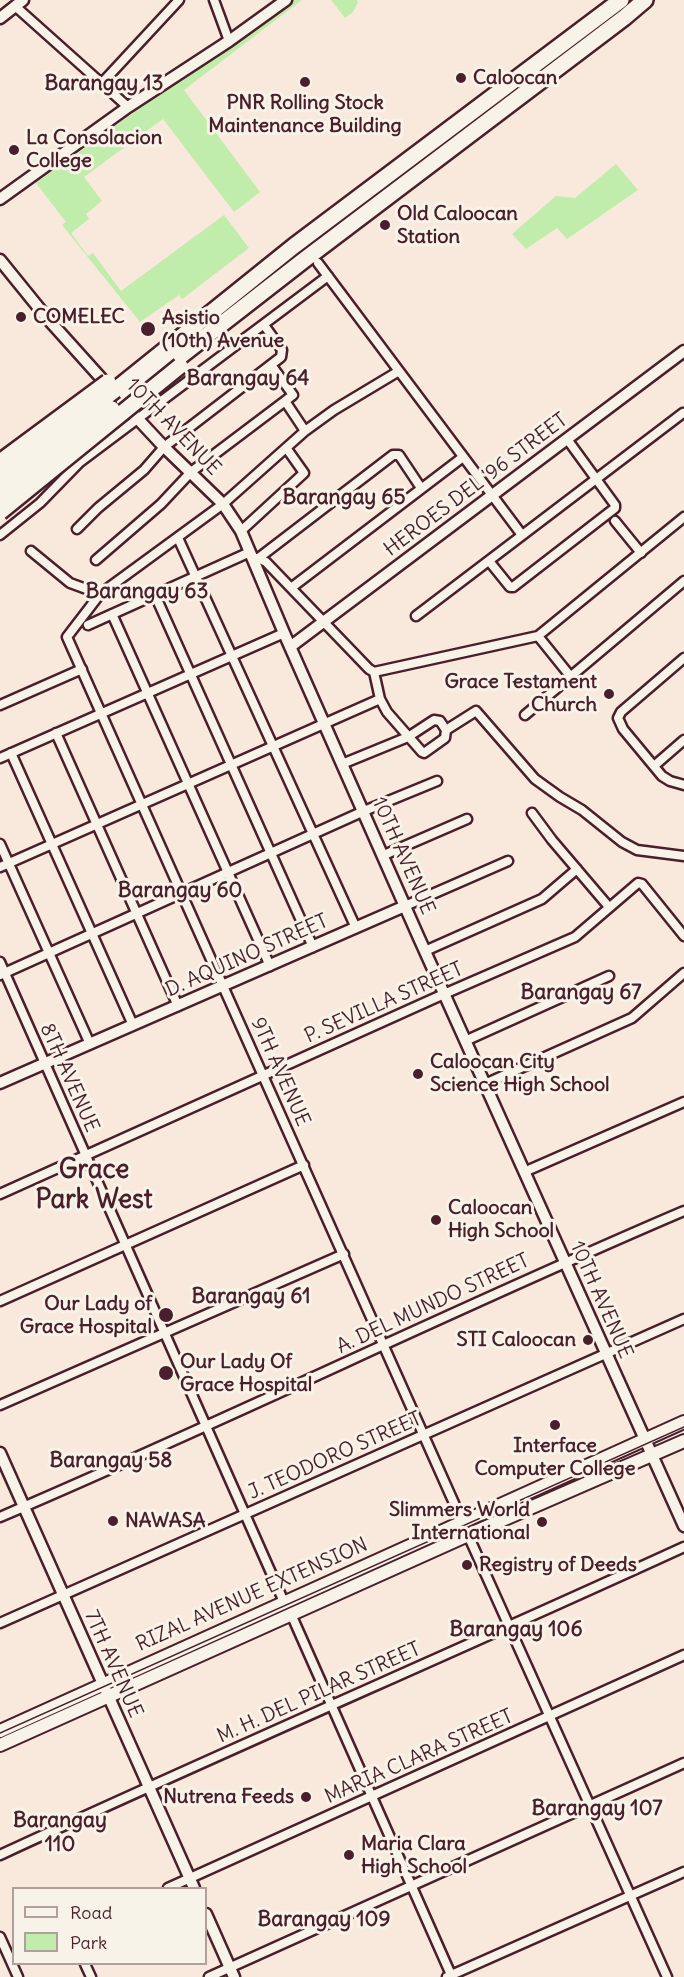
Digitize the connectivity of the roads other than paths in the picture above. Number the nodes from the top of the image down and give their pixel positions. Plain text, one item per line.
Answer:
1 (214, 0) edge
2 (286, 0) edge
3 (621, 0) edge
4 (645, 0) edge
5 (173, 2) edge
6 (19, 3) edge
7 (0, 18) edge
8 (230, 41) junction
9 (102, 83) junction
10 (128, 107) junction
11 (0, 199) edge
12 (294, 246) junction
13 (0, 260) edge
14 (310, 261) junction
15 (328, 276) junction
16 (264, 325) junction
17 (682, 357) edge
18 (272, 366) junction
19 (399, 371) junction
20 (285, 401) junction
21 (683, 413) edge
22 (136, 418) junction
23 (305, 431) junction
24 (567, 439) junction
25 (164, 447) junction
26 (286, 449) junction
27 (463, 457) junction
28 (0, 462) edge
29 (191, 472) junction
30 (0, 478) edge
31 (596, 479) junction
32 (421, 488) junction
33 (0, 495) edge
34 (492, 496) junction
35 (223, 504) junction
36 (0, 512) edge
37 (684, 517) edge
38 (615, 521) dead end
39 (77, 529) dead end
40 (241, 531) junction
41 (0, 535) edge
42 (522, 536) junction
43 (178, 538) junction
44 (31, 551) dead end
45 (641, 553) junction
46 (254, 557) junction
47 (96, 560) dead end
48 (489, 561) junction
49 (196, 577) junction
50 (684, 581) edge
51 (291, 588) junction
52 (100, 594) junction
53 (155, 595) junction
54 (112, 614) junction
55 (416, 616) dead end
56 (325, 621) junction
57 (88, 625) dead end
58 (284, 633) junction
59 (541, 634) junction
60 (290, 647) junction
61 (232, 656) junction
62 (684, 658) edge
63 (82, 669) junction
64 (374, 672) junction
65 (190, 674) junction
66 (571, 677) junction
67 (148, 693) junction
68 (380, 699) junction
69 (0, 705) edge
70 (102, 713) junction
71 (525, 716) dead end
72 (325, 724) junction
73 (446, 730) junction
74 (56, 733) junction
75 (408, 737) junction
76 (684, 740) edge
77 (273, 747) junction
78 (11, 753) junction
79 (0, 758) edge
80 (342, 764) junction
81 (231, 765) junction
82 (654, 766) junction
83 (437, 781) dead end
84 (188, 784) junction
85 (684, 785) edge
86 (142, 803) junction
87 (364, 811) junction
88 (532, 813) dead end
89 (467, 819) dead end
90 (96, 824) junction
91 (313, 834) junction
92 (0, 844) edge
93 (52, 844) junction
94 (271, 853) junction
95 (384, 855) junction
96 (684, 856) edge
97 (508, 861) dead end
98 (4, 865) edge
99 (577, 869) junction
100 (228, 872) junction
101 (182, 893) junction
102 (405, 906) junction
103 (609, 907) junction
104 (136, 914) junction
105 (356, 928) junction
106 (92, 934) junction
107 (684, 936) edge
108 (313, 947) junction
109 (425, 951) junction
110 (49, 953) junction
111 (0, 962) edge
112 (270, 966) junction
113 (684, 973) edge
114 (2, 974) edge
115 (609, 976) dead end
116 (224, 986) junction
117 (444, 994) junction
118 (178, 1006) junction
119 (133, 1025) junction
120 (465, 1041) junction
121 (90, 1044) junction
122 (45, 1063) junction
123 (264, 1076) junction
124 (0, 1083) edge
125 (485, 1084) junction
126 (684, 1102) edge
127 (86, 1156) junction
128 (304, 1165) junction
129 (524, 1172) junction
130 (0, 1194) edge
131 (684, 1210) edge
132 (126, 1245) junction
133 (344, 1254) junction
134 (564, 1262) junction
135 (0, 1301) edge
136 (684, 1319) edge
137 (165, 1333) junction
138 (384, 1346) junction
139 (605, 1354) junction
140 (0, 1405) edge
141 (684, 1422) edge
142 (206, 1426) junction
143 (425, 1435) junction
144 (645, 1440) junction
145 (684, 1442) edge
146 (0, 1453) edge
147 (652, 1456) junction
148 (24, 1507) junction
149 (246, 1514) junction
150 (0, 1517) edge
151 (462, 1521) junction
152 (684, 1526) edge
153 (468, 1535) junction
154 (684, 1547) edge
155 (63, 1596) junction
156 (284, 1602) junction
157 (291, 1614) junction
158 (0, 1623) edge
159 (510, 1627) junction
160 (684, 1655) edge
161 (102, 1684) junction
162 (107, 1696) junction
163 (332, 1707) junction
164 (550, 1716) junction
165 (0, 1731) edge
166 (0, 1745) edge
167 (684, 1763) edge
168 (148, 1786) junction
169 (372, 1796) junction
170 (590, 1805) junction
171 (0, 1855) edge
172 (684, 1872) edge
173 (192, 1883) edge
174 (411, 1885) junction
175 (173, 1887) edge
176 (631, 1897) junction
177 (207, 1916) edge
178 (0, 1937) edge
179 (12, 1959) edge
180 (0, 1964) edge
181 (232, 1972) edge
182 (450, 1976) edge
183 (209, 1977) edge
184 (667, 1977) edge

1 - 8 street
2 - 8 street
3 - 12 highway
4 - 14 highway
5 - 9 street
6 - 7 street
6 - 9 street
8 - 10 street
9 - 10 street
10 - 11 street
12 - 28 highway, bridge
12 - 30 highway, bridge
13 - 22 street, 10TH AVENUE
14 - 15 street
14 - 33 highway, bridge
14 - 36 highway, bridge
15 - 16 street
15 - 19 street
16 - 18 street
16 - 22 street
17 - 24 street, HEROES DEL '96 STREET
18 - 20 street
18 - 25 street
19 - 23 street
19 - 27 street
20 - 23 street
20 - 29 street
21 - 31 street
22 - 25 street, 10TH AVENUE
22 - 41 street
23 - 26 street
24 - 31 street
24 - 34 street, HEROES DEL '96 STREET
25 - 29 street, 10TH AVENUE
25 - 39 street
26 - 35 street
26 - 40 street
27 - 32 street
27 - 34 street
29 - 35 street, 10TH AVENUE
29 - 47 street
31 - 42 street
31 - 48 street
32 - 46 street
32 - 51 street
34 - 42 street
34 - 56 street, HEROES DEL '96 STREET
35 - 40 street, 10TH AVENUE
35 - 43 street
37 - 45 street
38 - 45 street
40 - 46 street, 10TH AVENUE
42 - 48 street
43 - 49 street
43 - 52 street
44 - 52 street
45 - 59 street
46 - 49 street
46 - 51 street
46 - 58 street, 10TH AVENUE
48 - 55 street
49 - 53 street
49 - 61 street
50 - 66 street
51 - 56 street
52 - 63 street, 9TH AVENUE
53 - 54 street
53 - 65 street
54 - 57 street
54 - 67 street
56 - 60 street, HEROES DEL '96 STREET
56 - 64 street
58 - 60 street, 10TH AVENUE
58 - 61 street
59 - 64 street
59 - 66 street
60 - 72 street, 10TH AVENUE
61 - 65 street
61 - 77 street
62 - 82 street
63 - 69 street
63 - 70 street, 9TH AVENUE
64 - 68 street
65 - 67 street
65 - 81 street
66 - 71 street
67 - 70 street
67 - 84 street
68 - 72 street
68 - 75 street
70 - 74 street
70 - 86 street, 9TH AVENUE
72 - 77 street
72 - 80 street, 10TH AVENUE
73 - 75 street
73 - 75 street
73 - 96 street
74 - 78 street
74 - 90 street
75 - 80 street
76 - 82 street
77 - 81 street
77 - 91 street
78 - 79 street
78 - 93 street
80 - 87 street, 10TH AVENUE
81 - 84 street
81 - 94 street
82 - 85 street
83 - 87 street
84 - 86 street
84 - 100 street
86 - 90 street
86 - 101 street, 9TH AVENUE
87 - 91 street
87 - 95 street, 10TH AVENUE
88 - 99 street
89 - 95 street
90 - 93 street
90 - 104 street
91 - 94 street
91 - 105 street
92 - 98 street
93 - 98 street
93 - 106 street
94 - 100 street
94 - 108 street
95 - 102 street, 10TH AVENUE
97 - 102 street, D. AQUINO STREET
98 - 110 street
99 - 103 street
99 - 109 street
100 - 101 street
100 - 112 street
101 - 104 street
101 - 116 street, 9TH AVENUE
102 - 105 street, D. AQUINO STREET
102 - 109 street, 10TH AVENUE
103 - 107 street, P. SEVILLA STREET
103 - 117 street, P. SEVILLA STREET
104 - 106 street
104 - 118 street
105 - 108 street, D. AQUINO STREET
106 - 110 street
106 - 119 street
108 - 112 street, D. AQUINO STREET
109 - 117 street, 10TH AVENUE
110 - 114 street
110 - 121 street
111 - 114 street, 8TH AVENUE
112 - 116 street, D. AQUINO STREET
113 - 125 street
114 - 122 street, 8TH AVENUE
115 - 120 street
116 - 118 street, D. AQUINO STREET
116 - 123 street, 9TH AVENUE
117 - 120 street, 10TH AVENUE
117 - 123 street, P. SEVILLA STREET
118 - 119 street, D. AQUINO STREET
119 - 121 street, D. AQUINO STREET
120 - 125 street, 10TH AVENUE
121 - 122 street, D. AQUINO STREET
122 - 124 street, D. AQUINO STREET
122 - 127 street, 8TH AVENUE
123 - 127 street, P. SEVILLA STREET
123 - 128 street, 9TH AVENUE
125 - 129 street, 10TH AVENUE
126 - 129 street
127 - 130 street, P. SEVILLA STREET
127 - 132 street, 8TH AVENUE
128 - 132 street
128 - 133 street, 9TH AVENUE
129 - 134 street, 10TH AVENUE
131 - 134 street, A. DEL MUNDO STREET
132 - 135 street
132 - 137 street, 8TH AVENUE
133 - 137 street
133 - 138 street, 9TH AVENUE
134 - 138 street, A. DEL MUNDO STREET
134 - 139 street, 10TH AVENUE
136 - 139 street, J. TEODORO STREET
137 - 140 street
137 - 142 street, 8TH AVENUE
138 - 142 street, A. DEL MUNDO STREET
138 - 143 street, 9TH AVENUE
139 - 143 street, J. TEODORO STREET
139 - 144 street, 10TH AVENUE
141 - 144 main road, RIZAL AVENUE EXTENSION
142 - 148 street, A. DEL MUNDO STREET
142 - 149 street, 8TH AVENUE
143 - 149 street, J. TEODORO STREET
143 - 151 street, 9TH AVENUE
144 - 147 street, 10TH AVENUE
144 - 151 main road, RIZAL AVENUE EXTENSION
145 - 147 main road, RIZAL AVENUE EXTENSION
146 - 148 street, 7TH AVENUE
147 - 152 street, 10TH AVENUE
147 - 153 main road, RIZAL AVENUE EXTENSION
148 - 150 street, A. DEL MUNDO STREET
148 - 155 street, 7TH AVENUE
149 - 155 street, J. TEODORO STREET
149 - 156 street, 8TH AVENUE
151 - 156 main road, RIZAL AVENUE EXTENSION
153 - 157 main road, RIZAL AVENUE EXTENSION
153 - 159 street
154 - 159 street, M. H. DEL PILAR STREET
155 - 158 street, J. TEODORO STREET
155 - 161 street, 7TH AVENUE
156 - 161 main road, RIZAL AVENUE EXTENSION
157 - 162 main road, RIZAL AVENUE EXTENSION
157 - 163 street
159 - 163 street, M. H. DEL PILAR STREET
159 - 164 street
160 - 164 street, MARIA CLARA STREET
161 - 162 street, 7TH AVENUE
161 - 165 main road, RIZAL AVENUE EXTENSION
162 - 166 main road, RIZAL AVENUE EXTENSION
162 - 168 street, 7TH AVENUE
163 - 168 street, M. H. DEL PILAR STREET
163 - 169 street
164 - 169 street, MARIA CLARA STREET
164 - 170 street
167 - 170 street
168 - 171 street, M. H. DEL PILAR STREET
168 - 173 street, 7TH AVENUE
169 - 173 street, MARIA CLARA STREET
169 - 174 street
170 - 174 street
170 - 176 street
172 - 176 street
173 - 175 street, MARIA CLARA STREET
174 - 181 street
174 - 182 street
176 - 182 street
176 - 184 street
177 - 181 street
178 - 179 street
179 - 180 street
181 - 183 street

